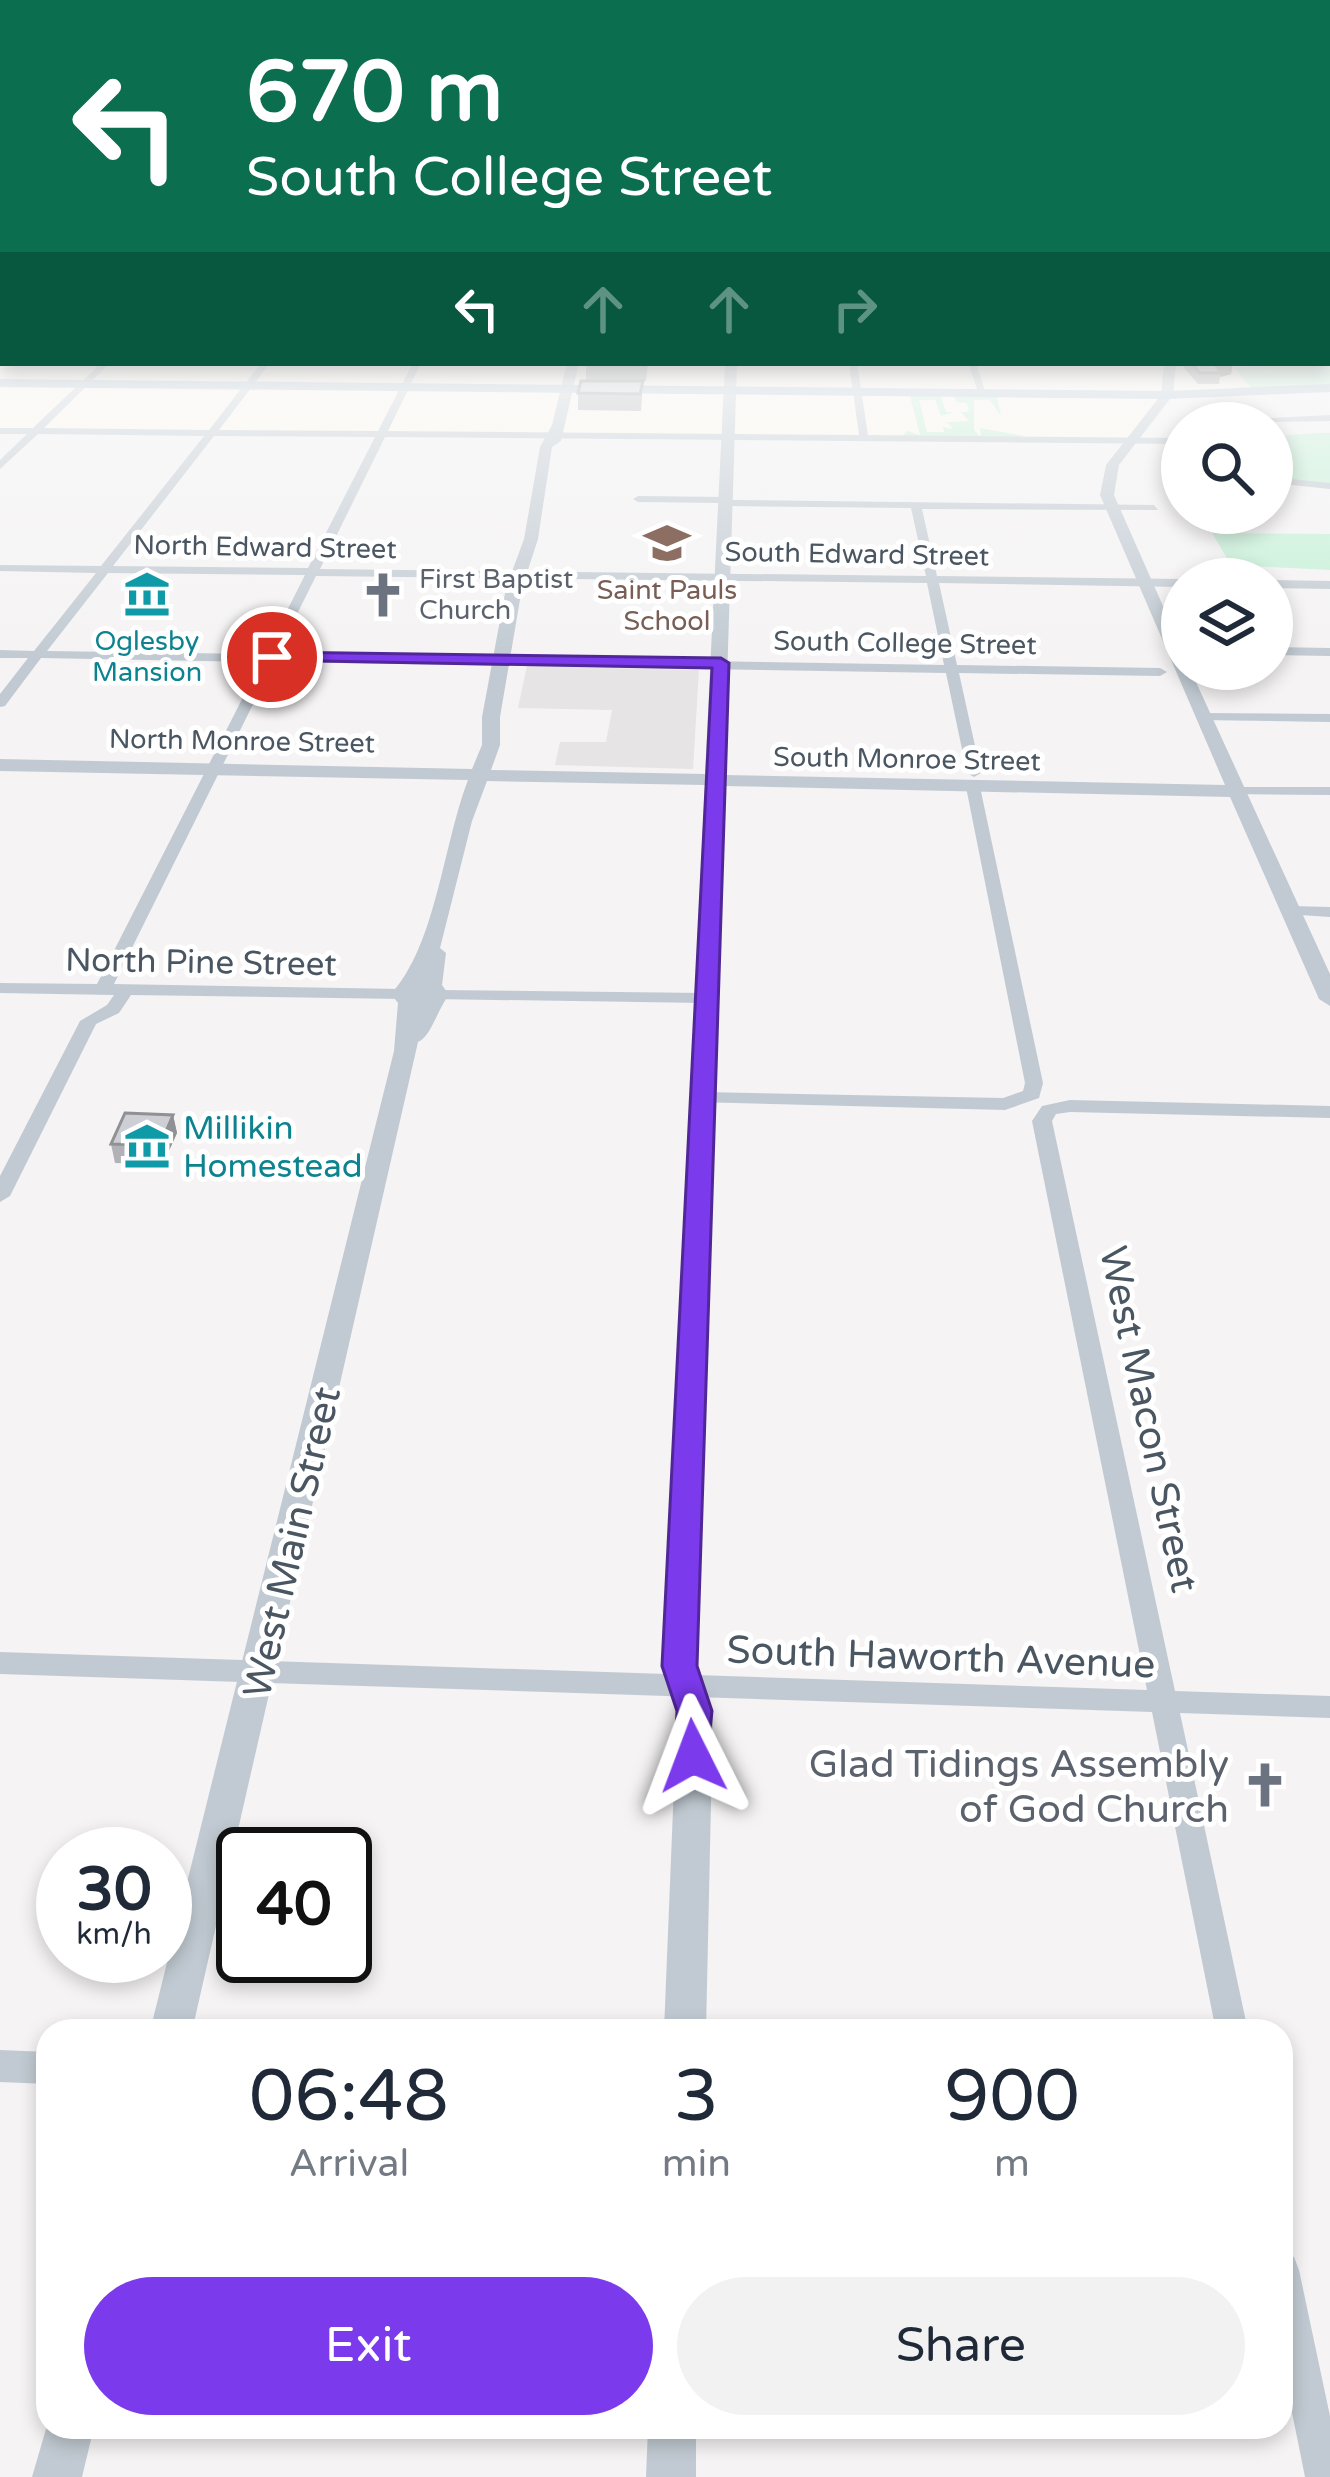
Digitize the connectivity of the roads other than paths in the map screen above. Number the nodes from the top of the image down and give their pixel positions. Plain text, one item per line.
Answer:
1 (0, 431) edge
2 (36, 431) junction
3 (214, 431) edge
4 (382, 431) edge
5 (727, 431) edge
6 (863, 431) edge
7 (1139, 431) edge
8 (212, 433) junction
9 (554, 433) junction
10 (380, 435) junction
11 (727, 438) junction
12 (864, 439) junction
13 (1131, 441) junction
14 (1161, 441) edge
15 (0, 466) edge
16 (1293, 482) edge
17 (1330, 486) edge
18 (638, 499) dead end
19 (728, 501) junction
20 (916, 506) junction
21 (1110, 508) junction
22 (1154, 508) dead end
23 (0, 568) edge
24 (103, 569) junction
25 (313, 571) junction
26 (524, 574) junction
27 (724, 576) junction
28 (933, 579) junction
29 (1143, 582) junction
30 (1161, 582) edge
31 (1293, 584) edge
32 (1330, 585) edge
33 (1161, 617) edge
34 (1293, 651) edge
35 (1330, 652) edge
36 (0, 654) edge
37 (37, 654) junction
38 (272, 657) junction
39 (504, 660) junction
40 (721, 663) junction
41 (951, 668) junction
42 (1160, 672) dead end
43 (1192, 690) edge
44 (0, 703) edge
45 (1204, 717) junction
46 (1330, 718) edge
47 (0, 765) edge
48 (217, 767) junction
49 (473, 771) junction
50 (973, 780) junction
51 (716, 783) junction
52 (1237, 791) junction
53 (1330, 791) edge
54 (1291, 911) junction
55 (1330, 912) edge
56 (0, 988) edge
57 (93, 990) junction
58 (124, 991) junction
59 (420, 995) junction
60 (705, 998) junction
61 (1330, 999) edge
62 (89, 1021) junction
63 (702, 1098) junction
64 (1038, 1104) junction
65 (1330, 1112) edge
66 (0, 1196) edge
67 (0, 1663) edge
68 (261, 1671) junction
69 (687, 1688) junction
70 (1163, 1701) junction
71 (1330, 1707) edge
72 (174, 2019) edge
73 (685, 2019) edge
74 (1229, 2019) edge
75 (0, 2066) edge
76 (36, 2068) edge
77 (1293, 2328) edge
78 (67, 2439) edge
79 (672, 2439) edge
80 (57, 2477) edge
81 (671, 2477) edge
82 (1324, 2477) edge

1 - 2 street
2 - 8 street
2 - 15 street
3 - 8 street
4 - 10 street
5 - 11 street
6 - 12 street
7 - 13 street
8 - 10 street
8 - 24 street
9 - 10 street
9 - 11 street
9 - 26 street, West Main Street
10 - 25 street
11 - 12 street
11 - 19 street
12 - 13 street
13 - 14 street
13 - 21 street
16 - 17 street
18 - 19 street
19 - 20 street
19 - 27 street
20 - 21 street
20 - 28 street, West Macon Street
21 - 22 street
21 - 29 street
23 - 24 street, North Edward Street
24 - 25 street, North Edward Street
24 - 37 street
25 - 26 street, North Edward Street
25 - 38 street
26 - 27 street, South Edward Street
26 - 39 street, West Main Street
27 - 28 street, South Edward Street
27 - 40 street
28 - 29 street, South Edward Street
28 - 41 street, West Macon Street
29 - 30 street, South Edward Street
29 - 33 street
31 - 32 street
34 - 35 street
36 - 37 street, South College Street
37 - 38 street, South College Street
37 - 44 street
38 - 39 street, South College Street
38 - 48 street
39 - 40 street, South College Street
39 - 49 street, West Main Street
40 - 41 street, South College Street
40 - 51 street
41 - 42 street, South College Street
41 - 50 street, West Macon Street
43 - 45 street
45 - 46 street
45 - 52 street
47 - 48 street, North Monroe Street
48 - 49 street, North Monroe Street
48 - 57 street
49 - 51 street, South Monroe Street
49 - 59 street, West Main Street
50 - 51 street, South Monroe Street
50 - 52 street, South Monroe Street
50 - 64 street, West Macon Street
51 - 60 street
52 - 53 street, South Monroe Street
52 - 54 street
54 - 55 street
54 - 61 street
56 - 57 street, North Pine Street
57 - 58 street, North Pine Street
57 - 62 street
58 - 59 street, North Pine Street
58 - 62 street
59 - 60 street, North Pine Street
59 - 68 street, West Main Street
60 - 63 street
62 - 66 street
63 - 64 street
63 - 69 street
64 - 65 street
64 - 70 street, West Macon Street
67 - 68 street, South Haworth Avenue
68 - 69 street, South Haworth Avenue
68 - 72 street, West Main Street
69 - 70 street, South Haworth Avenue
69 - 73 street
70 - 71 street, South Haworth Avenue
70 - 74 street, West Macon Street
75 - 76 street
77 - 82 street
78 - 80 street
79 - 81 street

